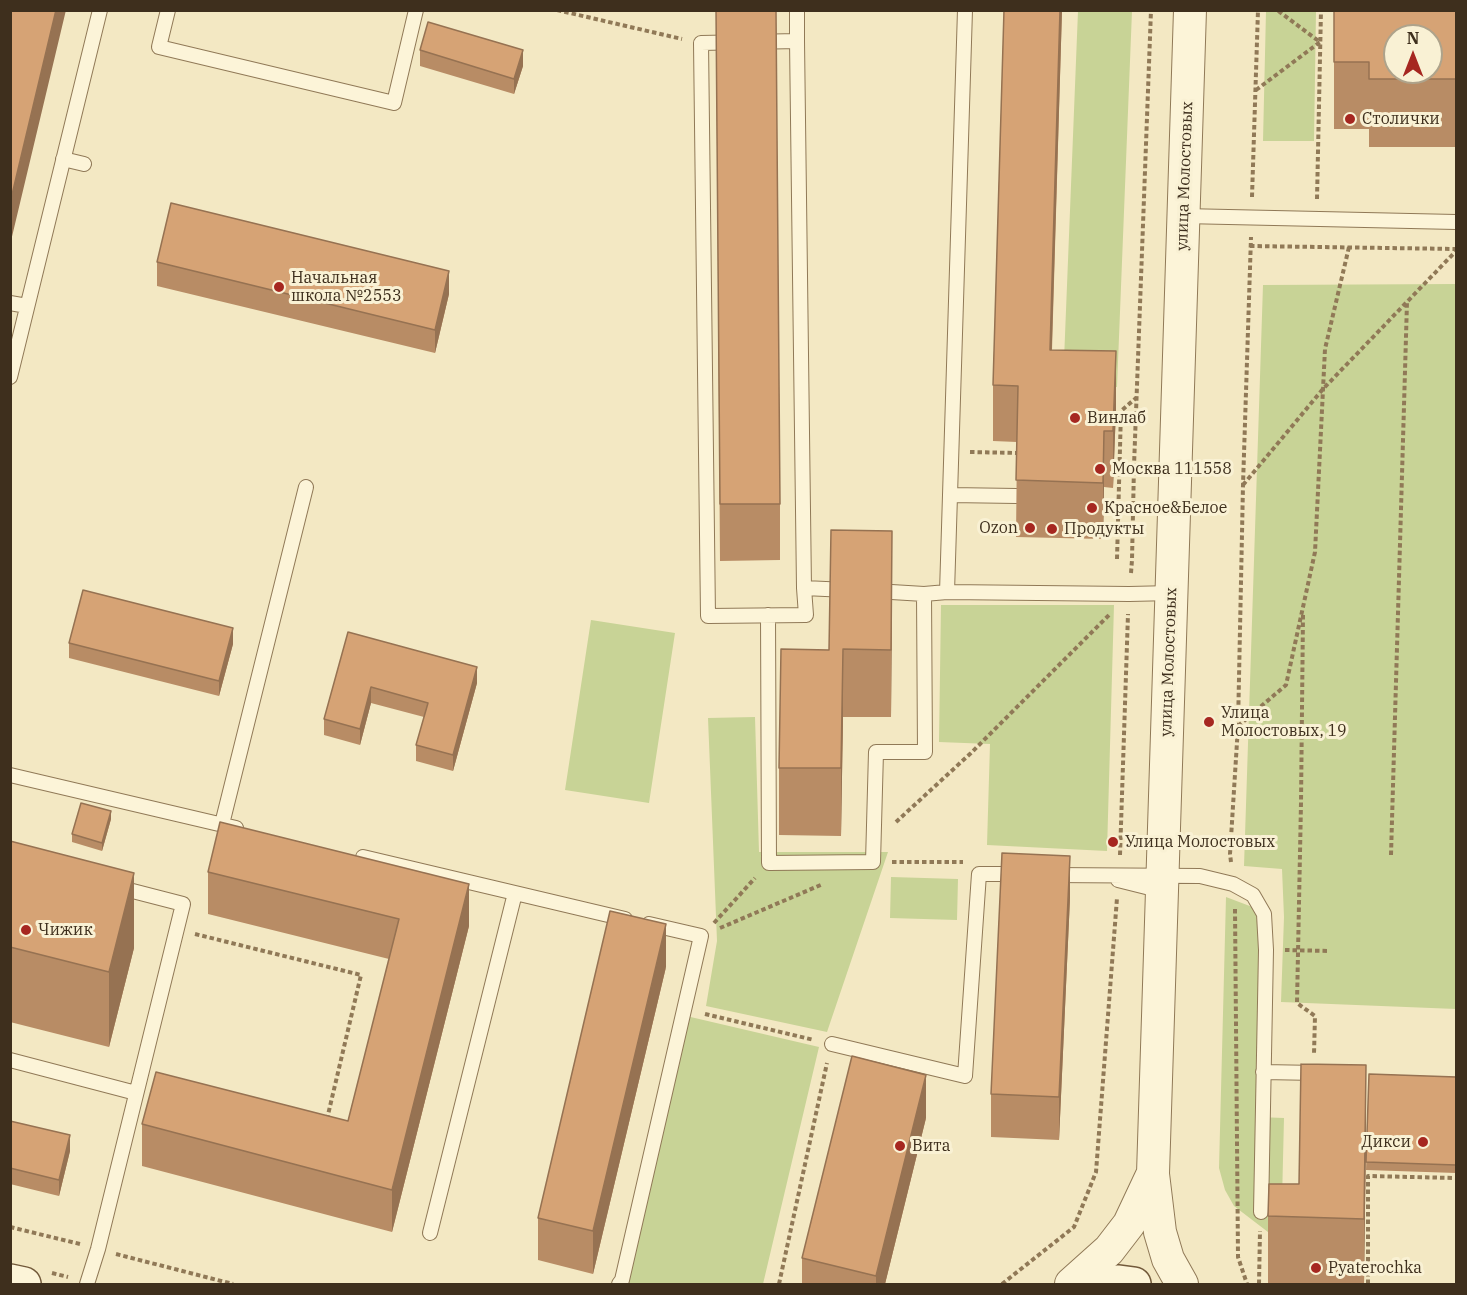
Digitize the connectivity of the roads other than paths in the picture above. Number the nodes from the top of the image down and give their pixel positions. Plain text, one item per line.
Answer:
1 (100, 10) edge
2 (168, 10) edge
3 (416, 10) edge
4 (797, 10) edge
5 (965, 10) edge
6 (1190, 10) edge
7 (797, 41) junction
8 (63, 159) junction
9 (84, 164) dead end
10 (1183, 216) junction
11 (1456, 222) edge
12 (10, 303) edge
13 (27, 306) junction
14 (10, 377) edge
15 (306, 487) dead end
16 (950, 495) junction
17 (1017, 496) edge
18 (804, 588) junction
19 (947, 592) junction
20 (1172, 593) junction
21 (924, 594) junction
22 (768, 615) junction
23 (11, 777) edge
24 (222, 824) junction
25 (245, 830) edge
26 (348, 854) edge
27 (1162, 883) junction
28 (108, 884) edge
29 (515, 893) junction
30 (832, 1044) road end
31 (10, 1060) edge
32 (1263, 1072) junction
33 (1320, 1073) edge
34 (136, 1094) junction
35 (1153, 1173) junction
36 (1261, 1212) road end
37 (430, 1233) dead end
38 (10, 1281) edge
39 (1083, 1283) edge
40 (24, 1284) edge
41 (87, 1284) edge
42 (619, 1284) edge
43 (1134, 1284) edge
44 (1182, 1284) edge

1 - 8 lane
2 - 3 lane
4 - 7 lane
5 - 16 lane
6 - 10 street, улица Молостовых
7 - 18 lane
7 - 22 lane
8 - 9 lane
8 - 13 lane
10 - 11 lane
10 - 20 street, улица Молостовых
12 - 13 lane
13 - 14 lane
15 - 24 lane
16 - 17 lane
16 - 19 lane
18 - 21 lane
18 - 22 lane
19 - 20 lane
19 - 21 lane
20 - 27 street, улица Молостовых
21 - 22 lane
23 - 24 lane
24 - 25 lane
26 - 29 lane
27 - 30 lane
27 - 32 lane
27 - 35 street, улица Молостовых
28 - 34 lane
29 - 37 lane
29 - 42 lane
31 - 34 lane
32 - 33 lane
32 - 36 lane
34 - 41 lane
35 - 39 street, улица Молостовых
35 - 44 street
38 - 40 main road
39 - 43 main road

